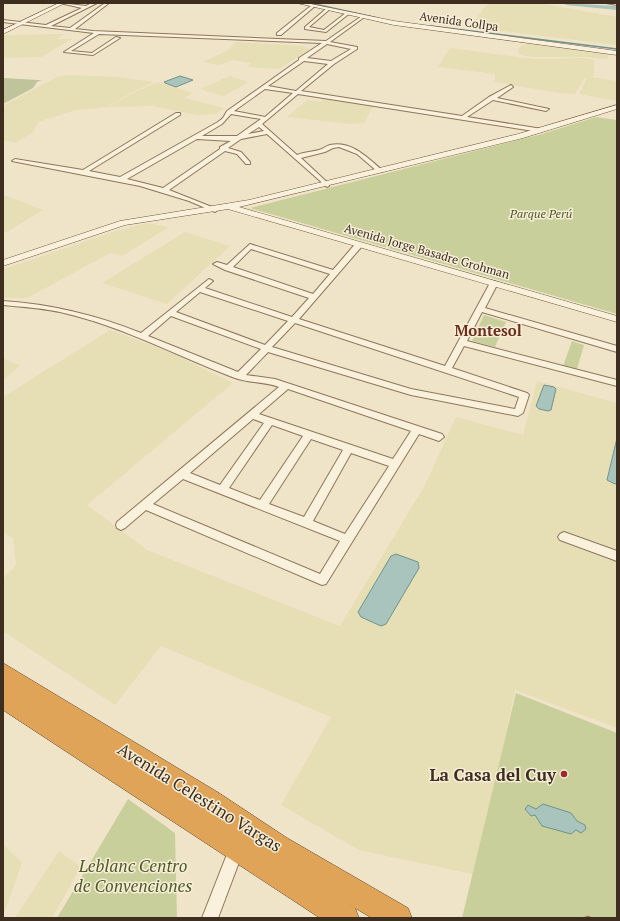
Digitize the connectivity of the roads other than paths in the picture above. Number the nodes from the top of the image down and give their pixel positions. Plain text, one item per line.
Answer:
1 (63, 3) edge
2 (95, 3) edge
3 (107, 3) edge
4 (299, 3) edge
5 (608, 3) edge
6 (617, 4) edge
7 (313, 6) junction
8 (86, 7) junction
9 (328, 9) junction
10 (348, 13) junction
11 (66, 17) junction
12 (362, 17) junction
13 (85, 19) junction
14 (3, 21) edge
15 (19, 24) junction
16 (45, 27) junction
17 (70, 30) junction
18 (4, 31) edge
19 (99, 32) junction
20 (279, 34) dead end
21 (92, 37) junction
22 (325, 42) junction
23 (617, 53) edge
24 (301, 59) junction
25 (332, 63) junction
26 (511, 86) dead end
27 (263, 87) junction
28 (297, 91) junction
29 (491, 98) junction
30 (617, 107) edge
31 (546, 109) dead end
32 (228, 112) junction
33 (178, 114) dead end
34 (464, 117) junction
35 (264, 118) junction
36 (259, 124) junction
37 (540, 130) junction
38 (268, 132) junction
39 (196, 137) junction
40 (239, 138) junction
41 (222, 148) junction
42 (297, 158) junction
43 (15, 161) dead end
44 (248, 163) dead end
45 (85, 171) junction
46 (380, 171) junction
47 (122, 179) junction
48 (327, 184) junction
49 (164, 190) junction
50 (231, 208) junction
51 (215, 210) junction
52 (359, 245) junction
53 (3, 263) edge
54 (217, 264) dead end
55 (228, 268) junction
56 (335, 273) junction
57 (209, 282) dead end
58 (494, 283) junction
59 (199, 290) junction
60 (315, 297) junction
61 (3, 303) edge
62 (480, 309) junction
63 (170, 313) junction
64 (617, 318) edge
65 (294, 320) junction
66 (141, 337) junction
67 (462, 343) junction
68 (268, 349) junction
69 (617, 349) edge
70 (447, 370) junction
71 (240, 376) junction
72 (617, 383) edge
73 (286, 386) junction
74 (252, 416) junction
75 (270, 422) junction
76 (417, 430) junction
77 (309, 435) junction
78 (439, 437) dead end
79 (349, 448) junction
80 (395, 464) junction
81 (182, 474) junction
82 (222, 490) junction
83 (145, 505) junction
84 (262, 506) junction
85 (306, 523) junction
86 (121, 525) dead end
87 (564, 537) dead end
88 (347, 540) junction
89 (617, 556) edge
90 (3, 674) edge
91 (3, 697) edge
92 (99, 746) junction
93 (210, 802) junction
94 (198, 824) junction
95 (236, 848) junction
96 (210, 918) edge
97 (345, 918) edge
98 (398, 918) edge

1 - 8 street
1 - 15 main road
2 - 8 street
3 - 13 street
4 - 7 main road, Avenida Collpa
5 - 6 street
7 - 9 main road, Avenida Collpa
7 - 20 street
8 - 11 street
9 - 10 main road, Avenida Collpa
9 - 10 street
10 - 12 main road, Avenida Collpa
11 - 13 street
11 - 16 street
12 - 22 street
12 - 23 main road, Avenida Collpa
13 - 17 street
14 - 15 street
15 - 16 street
15 - 18 main road
16 - 17 street
17 - 19 street
19 - 21 street
19 - 22 street
21 - 21 street
22 - 24 street
22 - 25 street
24 - 25 street
24 - 27 street
25 - 28 street
26 - 29 street
27 - 28 street
27 - 32 street
28 - 34 street
28 - 35 street
29 - 31 street
29 - 34 street
30 - 37 main road
32 - 35 street
32 - 39 street
33 - 45 street
34 - 37 street
35 - 36 street
36 - 38 street
36 - 40 street
37 - 46 main road
38 - 40 street
38 - 42 street
39 - 40 street
39 - 47 street
40 - 41 street
41 - 44 street
41 - 49 street
42 - 46 street
42 - 48 street
43 - 45 street
45 - 47 street
46 - 48 main road
47 - 49 street
48 - 50 main road
49 - 51 street
50 - 51 main road
50 - 52 main road, Avenida Jorge Basadre Grohman
51 - 53 main road
52 - 56 street
52 - 58 main road, Avenida Jorge Basadre Grohman
54 - 55 street
55 - 56 street
55 - 60 street
56 - 60 street
57 - 59 street
58 - 62 street
58 - 64 main road, Avenida Jorge Basadre Grohman
59 - 63 street
59 - 65 street
60 - 65 street
61 - 66 street
62 - 67 street
62 - 69 street
63 - 66 street
63 - 68 street
65 - 68 street
65 - 70 street
66 - 71 street
67 - 70 street
67 - 72 street
68 - 70 street
68 - 71 street
71 - 73 street
73 - 74 street
73 - 76 street
74 - 75 street
74 - 81 street
75 - 77 street
75 - 82 street
76 - 78 street
76 - 80 street
77 - 79 street
77 - 84 street
79 - 80 street
79 - 85 street
80 - 88 street
81 - 82 street
81 - 83 street
82 - 84 street
83 - 86 street
83 - 88 street
84 - 85 street
85 - 88 street
87 - 89 street
90 - 92 highway, Avenida Celestino Vargas
91 - 92 highway, Avenida Celestino Vargas
92 - 93 highway, Avenida Celestino Vargas
92 - 94 highway, Avenida Celestino Vargas
93 - 94 highway
93 - 98 highway, Avenida Celestino Vargas
94 - 95 highway, Avenida Celestino Vargas
95 - 96 street
95 - 97 highway, Avenida Celestino Vargas

